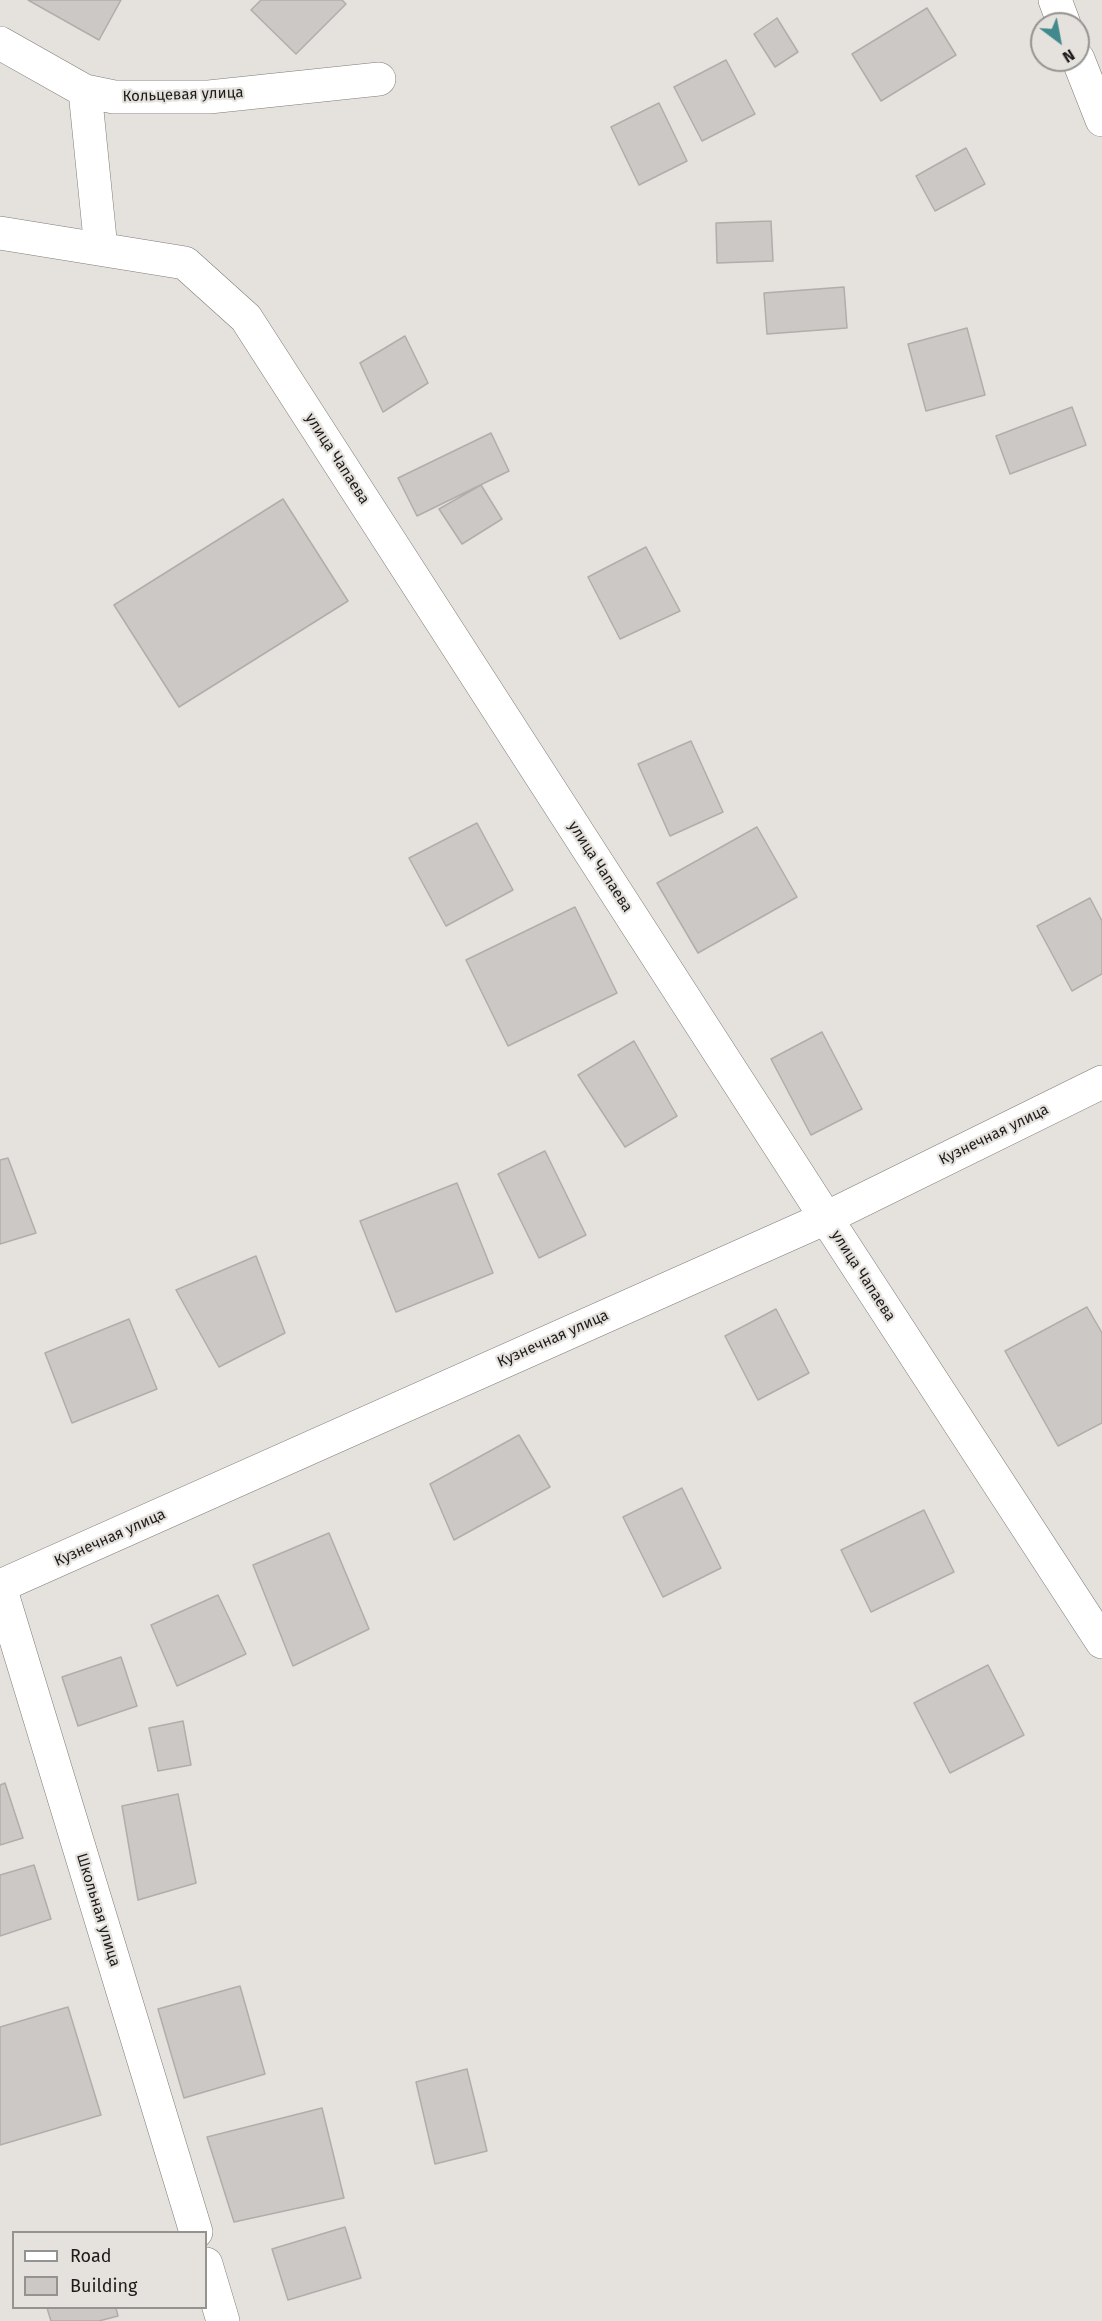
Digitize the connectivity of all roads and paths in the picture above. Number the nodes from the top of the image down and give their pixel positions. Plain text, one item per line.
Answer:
1 (0, 43) edge
2 (1083, 72) edge
3 (379, 79) dead end
4 (85, 91) junction
5 (1102, 120) edge
6 (0, 233) edge
7 (101, 249) junction
8 (1102, 1082) edge
9 (826, 1218) junction
10 (0, 1587) edge
11 (1102, 1642) edge
12 (196, 2231) edge
13 (207, 2267) edge
14 (223, 2321) edge

1 - 4 street, Кольцевая улица
2 - 5 street
3 - 4 street, Кольцевая улица
4 - 7 street
6 - 7 street, улица Чапаева
7 - 9 street, улица Чапаева
8 - 9 street, Кузнечная улица
9 - 10 street, Кузнечная улица
9 - 11 street, улица Чапаева
10 - 12 street, Школьная улица
13 - 14 street

